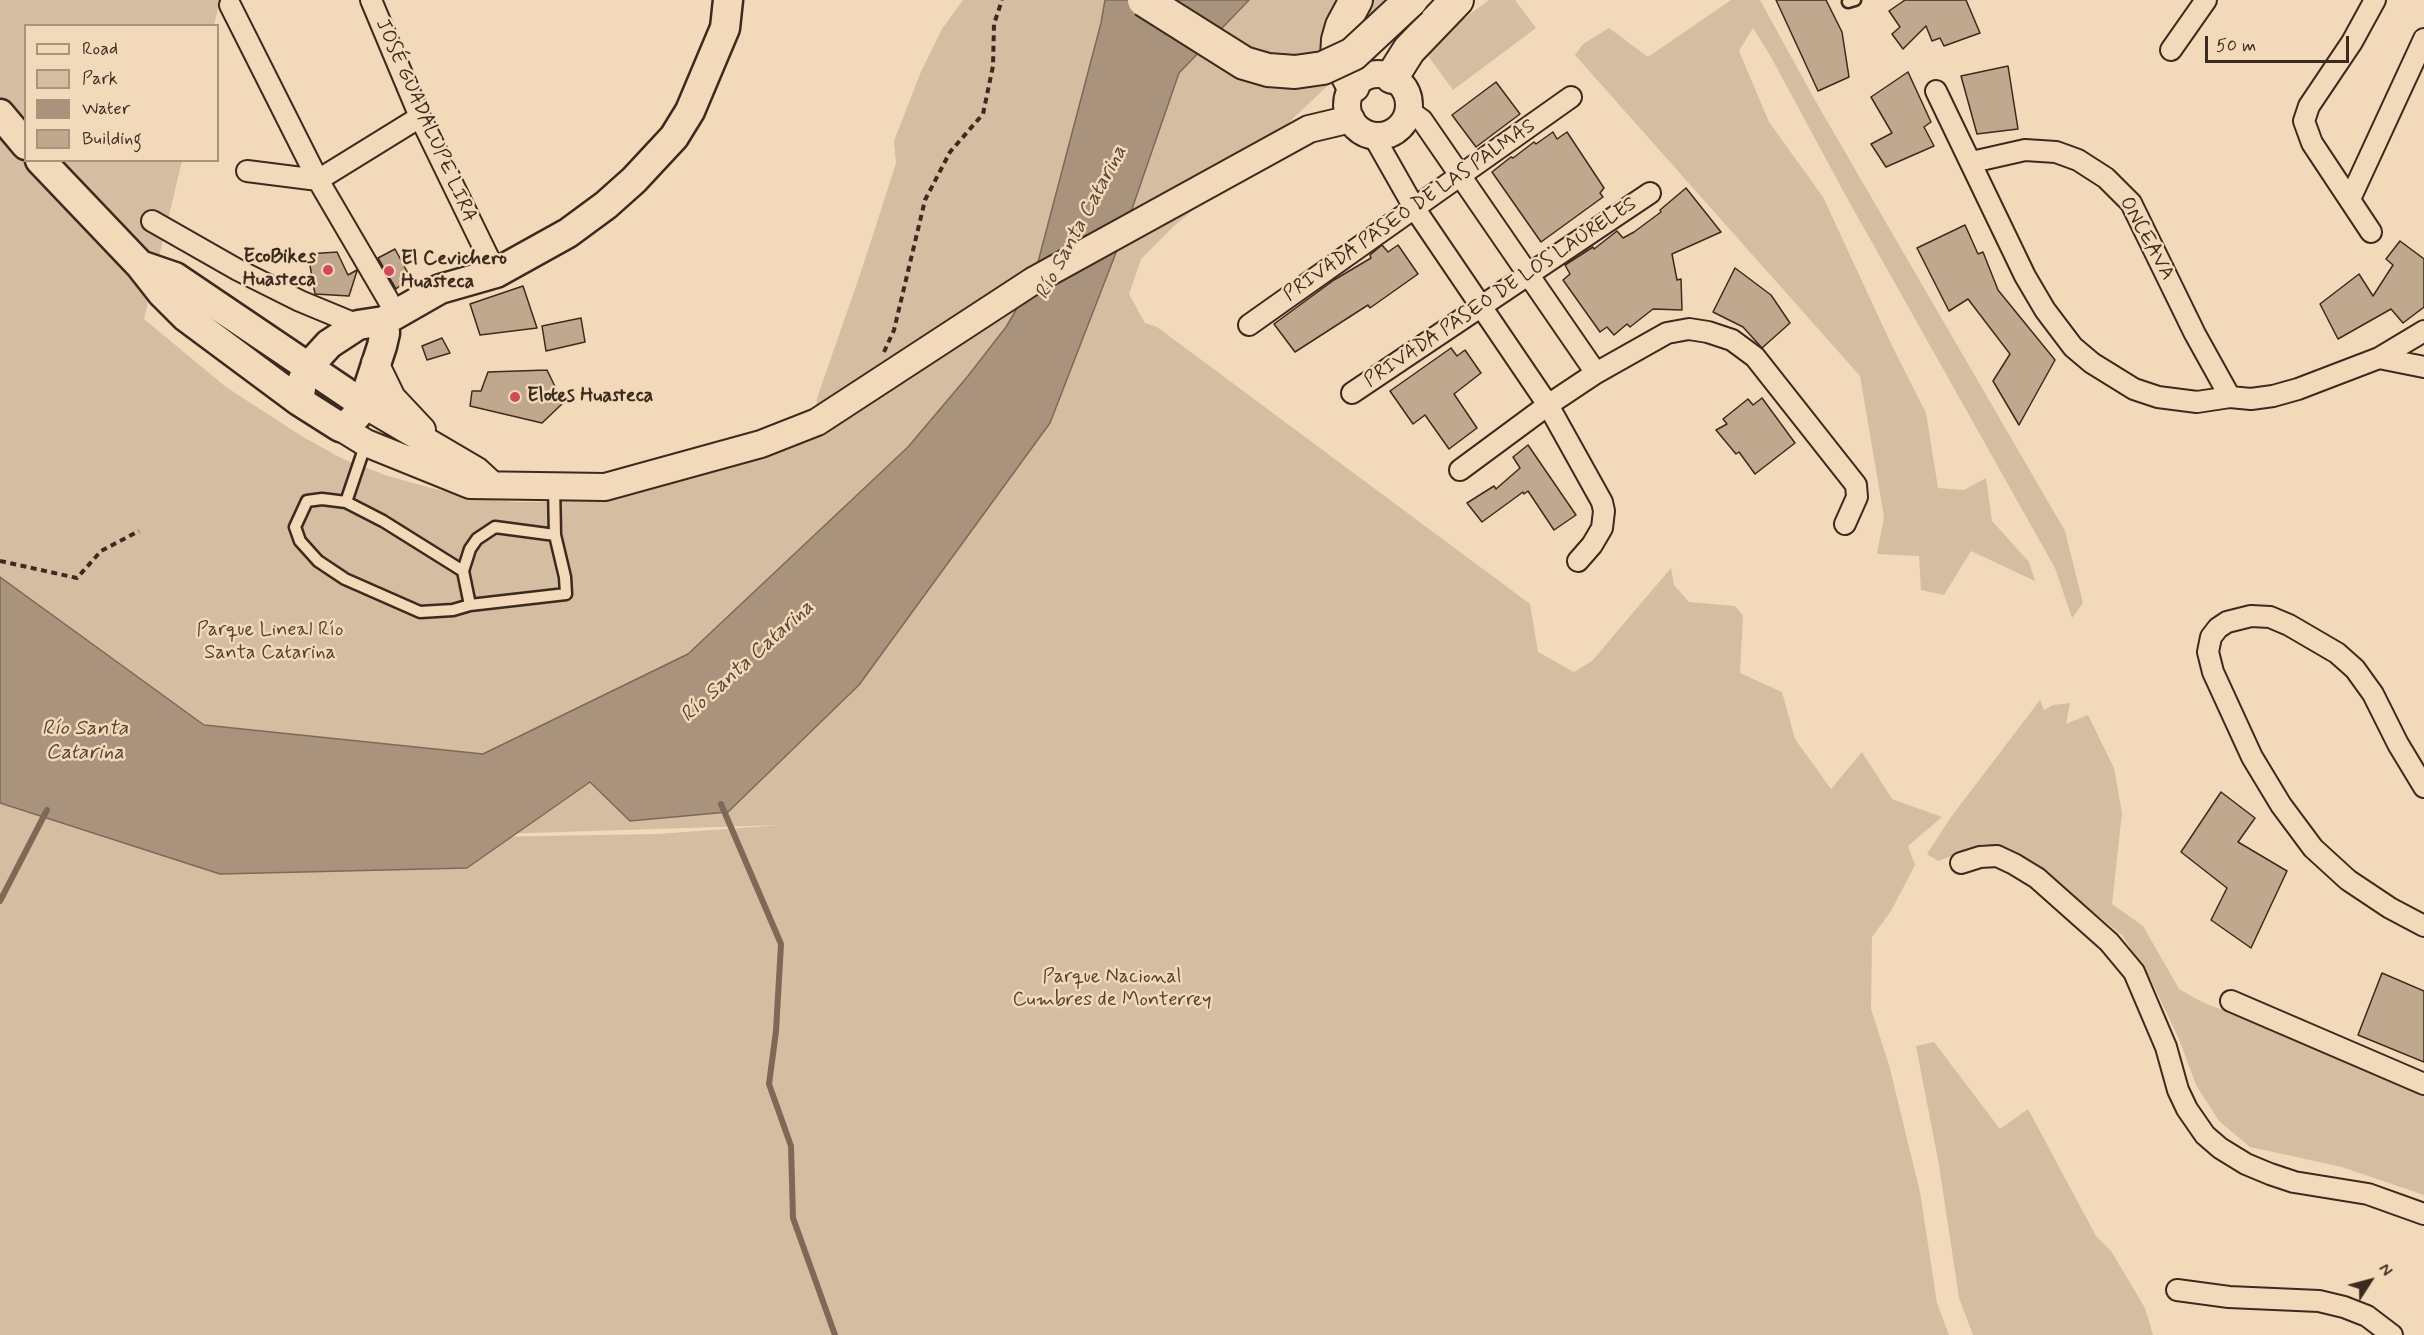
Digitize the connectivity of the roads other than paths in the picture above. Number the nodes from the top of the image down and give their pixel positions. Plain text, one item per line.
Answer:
1 (371, 0) edge
2 (728, 0) edge
3 (740, 0) edge
4 (1144, 0) edge
5 (1162, 0) edge
6 (1356, 0) edge
7 (1397, 0) edge
8 (1411, 0) edge
9 (1457, 0) edge
10 (2206, 0) edge
11 (2375, 0) edge
12 (230, 5) dead end
13 (725, 28) junction
14 (2424, 39) edge
15 (2171, 50) dead end
16 (1392, 77) junction
17 (1353, 86) junction
18 (1936, 91) dead end
19 (1570, 97) dead end
20 (1408, 111) junction
21 (0, 114) edge
22 (420, 117) junction
23 (1351, 119) junction
24 (1373, 135) junction
25 (24, 143) edge
26 (42, 162) edge
27 (1972, 162) junction
28 (247, 171) dead end
29 (1460, 176) junction
30 (318, 180) junction
31 (1650, 193) dead end
32 (2350, 199) junction
33 (1415, 209) junction
34 (152, 221) dead end
35 (2371, 232) dead end
36 (140, 265) junction
37 (496, 273) junction
38 (1527, 275) junction
39 (1479, 306) junction
40 (380, 320) junction
41 (1249, 325) dead end
42 (2424, 331) edge
43 (2379, 358) junction
44 (375, 363) junction
45 (308, 367) junction
46 (2424, 367) edge
47 (1596, 373) junction
48 (1352, 393) dead end
49 (2230, 397) junction
50 (299, 401) junction
51 (1548, 405) junction
52 (374, 411) junction
53 (340, 427) junction
54 (366, 443) junction
55 (453, 458) junction
56 (1460, 470) dead end
57 (492, 484) junction
58 (554, 486) junction
59 (346, 502) junction
60 (1845, 524) dead end
61 (555, 535) junction
62 (1578, 561) dead end
63 (464, 571) junction
64 (470, 605) junction
65 (2424, 786) edge
66 (1961, 863) dead end
67 (2424, 926) edge
68 (2231, 1001) dead end
69 (2424, 1084) edge
70 (2424, 1214) edge
71 (2177, 1290) dead end
72 (2392, 1335) edge

1 - 22 street, JOSÉ GUADALUPE LIRA
2 - 13 main road
3 - 13 main road
4 - 8 main road, bridge
5 - 7 main road
6 - 17 main road
9 - 16 main road
10 - 15 street
11 - 32 street
12 - 30 street
13 - 37 main road
14 - 32 street
16 - 17 street
16 - 20 street
17 - 23 street
18 - 27 street
19 - 29 street, PRIVADA PASEO DE LAS PALMAS
20 - 24 street
20 - 29 street
21 - 25 main road
22 - 30 street
22 - 37 street, JOSÉ GUADALUPE LIRA
23 - 24 street
23 - 58 street
24 - 33 street
26 - 36 main road
27 - 49 street
27 - 49 street, ONCEAVA
28 - 30 street
29 - 33 street, PRIVADA PASEO DE LAS PALMAS
29 - 38 street
30 - 40 street
31 - 38 street, PRIVADA PASEO DE LOS LAURELES
32 - 35 street
33 - 39 street
33 - 41 street, PRIVADA PASEO DE LAS PALMAS
34 - 40 street
36 - 45 main road
36 - 50 main road
37 - 40 main road
38 - 39 street, PRIVADA PASEO DE LOS LAURELES
38 - 47 street
39 - 48 street, PRIVADA PASEO DE LOS LAURELES
39 - 51 street
40 - 44 main road
40 - 45 main road
42 - 43 street
43 - 46 street
43 - 49 street
44 - 52 main road
44 - 55 street
45 - 50 main road
45 - 52 main road
47 - 51 street
47 - 60 street
50 - 53 main road
51 - 56 street
51 - 62 street
52 - 53 main road
52 - 54 street
52 - 55 street
53 - 54 street
54 - 57 street
54 - 59 lane
55 - 57 street
57 - 58 street
58 - 61 lane
59 - 63 lane
59 - 64 lane
61 - 63 lane
61 - 64 lane
63 - 64 lane
65 - 67 street
66 - 70 street
68 - 69 street
71 - 72 street

